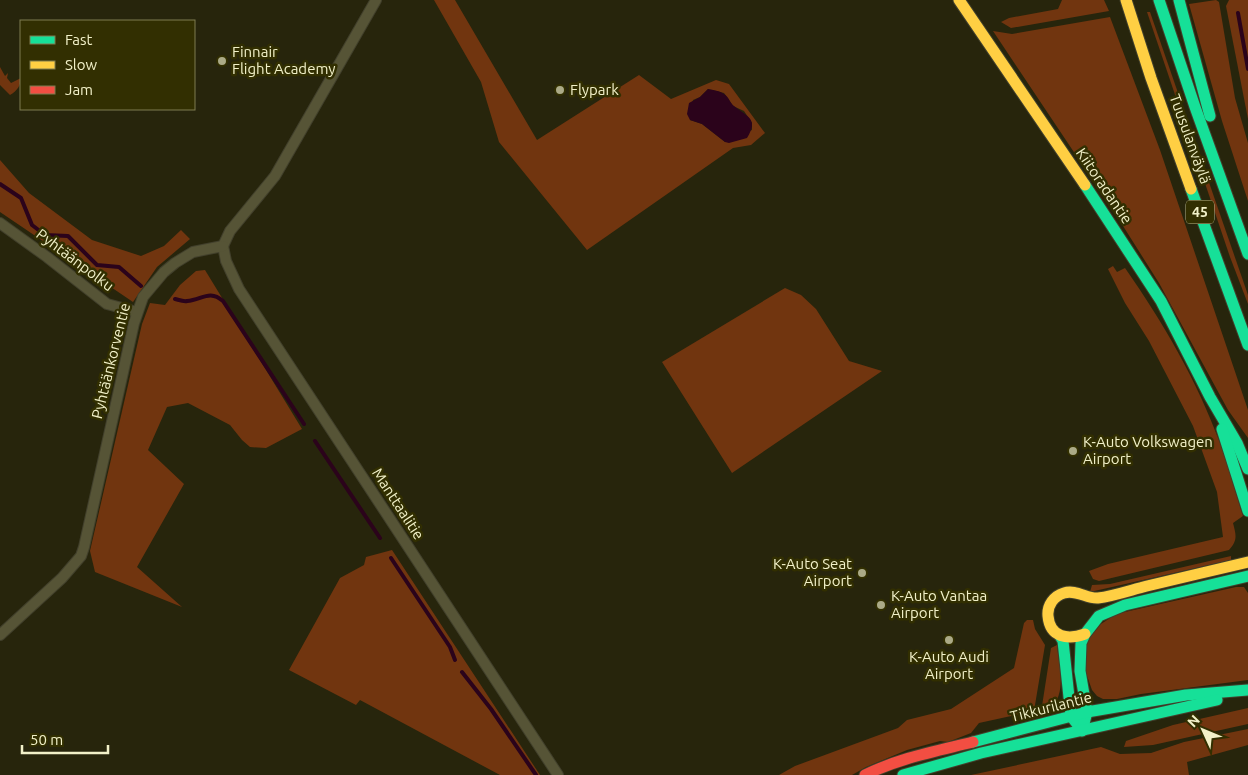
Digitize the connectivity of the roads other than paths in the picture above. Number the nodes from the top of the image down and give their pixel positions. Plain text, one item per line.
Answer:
1 (376, 0) edge
2 (959, 0) edge
3 (1117, 0) edge
4 (1126, 0) edge
5 (1159, 0) edge
6 (1179, 0) edge
7 (1151, 78) junction
8 (0, 223) edge
9 (1243, 241) junction
10 (223, 246) junction
11 (1248, 254) edge
12 (137, 312) junction
13 (1248, 345) edge
14 (1210, 397) junction
15 (1248, 469) edge
16 (1248, 512) edge
17 (1248, 562) edge
18 (1248, 576) edge
19 (1084, 596) junction
20 (1092, 624) junction
21 (1085, 634) junction
22 (0, 635) edge
23 (1060, 636) junction
24 (1248, 690) edge
25 (1087, 712) junction
26 (1071, 716) junction
27 (1082, 731) junction
28 (558, 775) edge
29 (865, 775) edge
30 (903, 775) edge

1 - 10 street
2 - 14 main road, Kiitoradantie
3 - 7 main road
4 - 7 main road, Tuusulanväylä / 45
5 - 9 main road, Tuusulanväylä / 45
6 - 9 main road
7 - 13 main road, Tuusulanväylä / 45
8 - 12 street, Pyhtäänpolku
9 - 11 main road, Tuusulanväylä / 45
10 - 12 street, Pyhtäänkorventie
10 - 28 street, Manttaalitie
12 - 22 street, Pyhtäänkorventie
14 - 15 main road, Kiitoradantie
14 - 16 main road, Kiitoradantie
17 - 19 main road
18 - 20 main road
19 - 20 main road
19 - 23 main road
20 - 21 main road
21 - 23 main road
21 - 25 main road
23 - 26 main road
24 - 25 main road, Tikkurilantie
24 - 27 main road, Tikkurilantie
25 - 26 main road, Tikkurilantie
25 - 27 main road
26 - 27 main road
26 - 29 main road, Tikkurilantie
27 - 30 main road, Tikkurilantie

